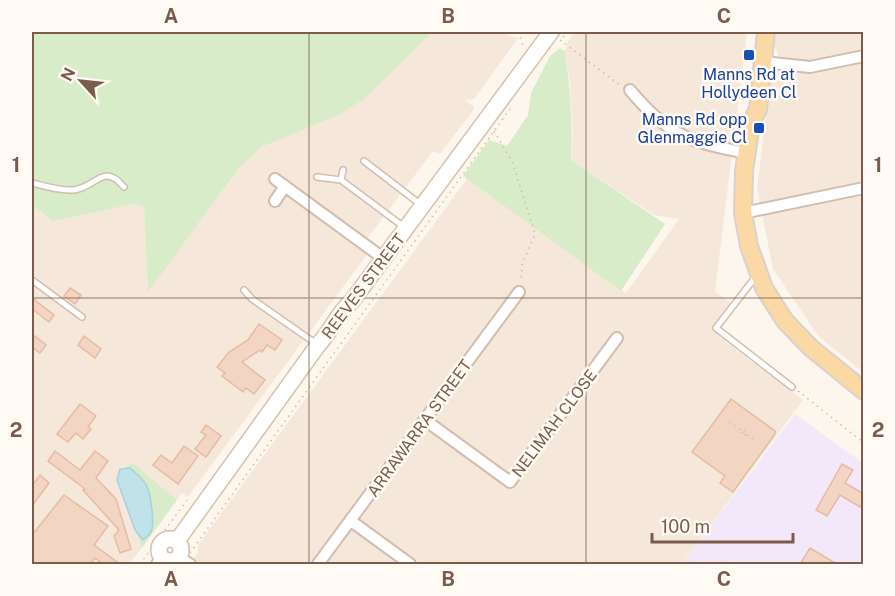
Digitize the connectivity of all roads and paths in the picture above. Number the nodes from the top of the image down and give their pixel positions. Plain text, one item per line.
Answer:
1 (518, 32) edge
2 (569, 32) edge
3 (757, 32) edge
4 (766, 32) edge
5 (555, 39) edge
6 (525, 50) dead end
7 (864, 56) edge
8 (763, 62) junction
9 (630, 90) joint
10 (514, 103) dead end
11 (751, 123) junction
12 (490, 127) junction
13 (747, 153) junction
14 (364, 161) dead end
15 (343, 170) dead end
16 (317, 177) dead end
17 (275, 178) dead end
18 (341, 180) junction
19 (32, 183) edge
20 (285, 186) junction
21 (124, 187) dead end
22 (864, 188) edge
23 (274, 201) dead end
24 (422, 206) junction
25 (743, 213) junction
26 (406, 228) junction
27 (383, 258) junction
28 (757, 274) junction
29 (32, 280) edge
30 (244, 290) dead end
31 (519, 292) joint
32 (82, 317) dead end
33 (617, 338) dead end
34 (318, 345) junction
35 (792, 387) joint
36 (864, 391) edge
37 (425, 420) junction
38 (729, 422) dead end
39 (748, 427) dead end
40 (744, 431) junction
41 (746, 434) junction
42 (742, 435) junction
43 (739, 439) dead end
44 (755, 440) dead end
45 (864, 443) edge
46 (187, 500) dead end
47 (351, 521) junction
48 (177, 541) junction
49 (160, 561) edge
50 (184, 561) edge
51 (140, 564) edge
52 (318, 564) edge
53 (410, 564) edge

1 - 6 path
2 - 5 path
3 - 11 main road
4 - 8 main road
5 - 9 path
5 - 12 street, REEVES STREET
7 - 8 street
8 - 11 main road
9 - 13 street
10 - 12 path
11 - 13 main road
12 - 24 street, REEVES STREET
12 - 31 path
12 - 50 path
13 - 25 main road
14 - 24 lane
15 - 18 lane
16 - 18 lane
17 - 20 street
18 - 26 lane
19 - 21 lane
20 - 23 street
20 - 27 street
22 - 25 street
24 - 26 street, REEVES STREET
25 - 28 main road
26 - 27 street, REEVES STREET
27 - 34 street, REEVES STREET
28 - 35 lane
28 - 36 main road
29 - 32 lane
30 - 34 lane
31 - 37 street, ARRAWARRA STREET
33 - 37 street, NELIMAH CLOSE
34 - 48 street, REEVES STREET
35 - 45 path
37 - 47 street, ARRAWARRA STREET
38 - 40 path
39 - 40 path
40 - 41 path
40 - 42 path
41 - 42 path
41 - 44 path
42 - 43 path
46 - 51 path
47 - 52 street, ARRAWARRA STREET
47 - 53 street
48 - 49 street, REEVES STREET
48 - 50 street
49 - 50 street

